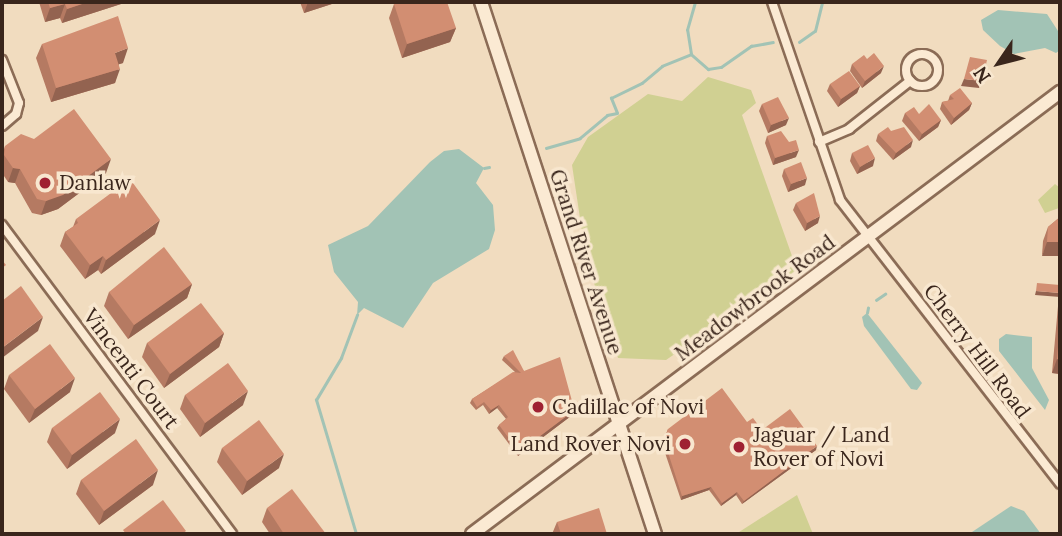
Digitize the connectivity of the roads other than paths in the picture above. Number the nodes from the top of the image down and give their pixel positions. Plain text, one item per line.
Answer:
1 (481, 2) edge
2 (772, 2) edge
3 (2, 60) edge
4 (910, 81) junction
5 (1060, 92) edge
6 (2, 126) edge
7 (818, 142) junction
8 (2, 225) edge
9 (867, 237) junction
10 (619, 425) junction
11 (1060, 484) edge
12 (232, 534) edge
13 (472, 534) edge
14 (655, 534) edge

1 - 10 street, Grand River Avenue
2 - 7 street, Cherry Hill Road
3 - 6 street
4 - 4 street
4 - 7 street
5 - 9 street, Meadowbrook Road
7 - 9 street, Cherry Hill Road
8 - 12 street, Vincenti Court
9 - 10 street, Meadowbrook Road
9 - 11 street, Cherry Hill Road
10 - 13 street, Meadowbrook Road
10 - 14 street, Grand River Avenue

